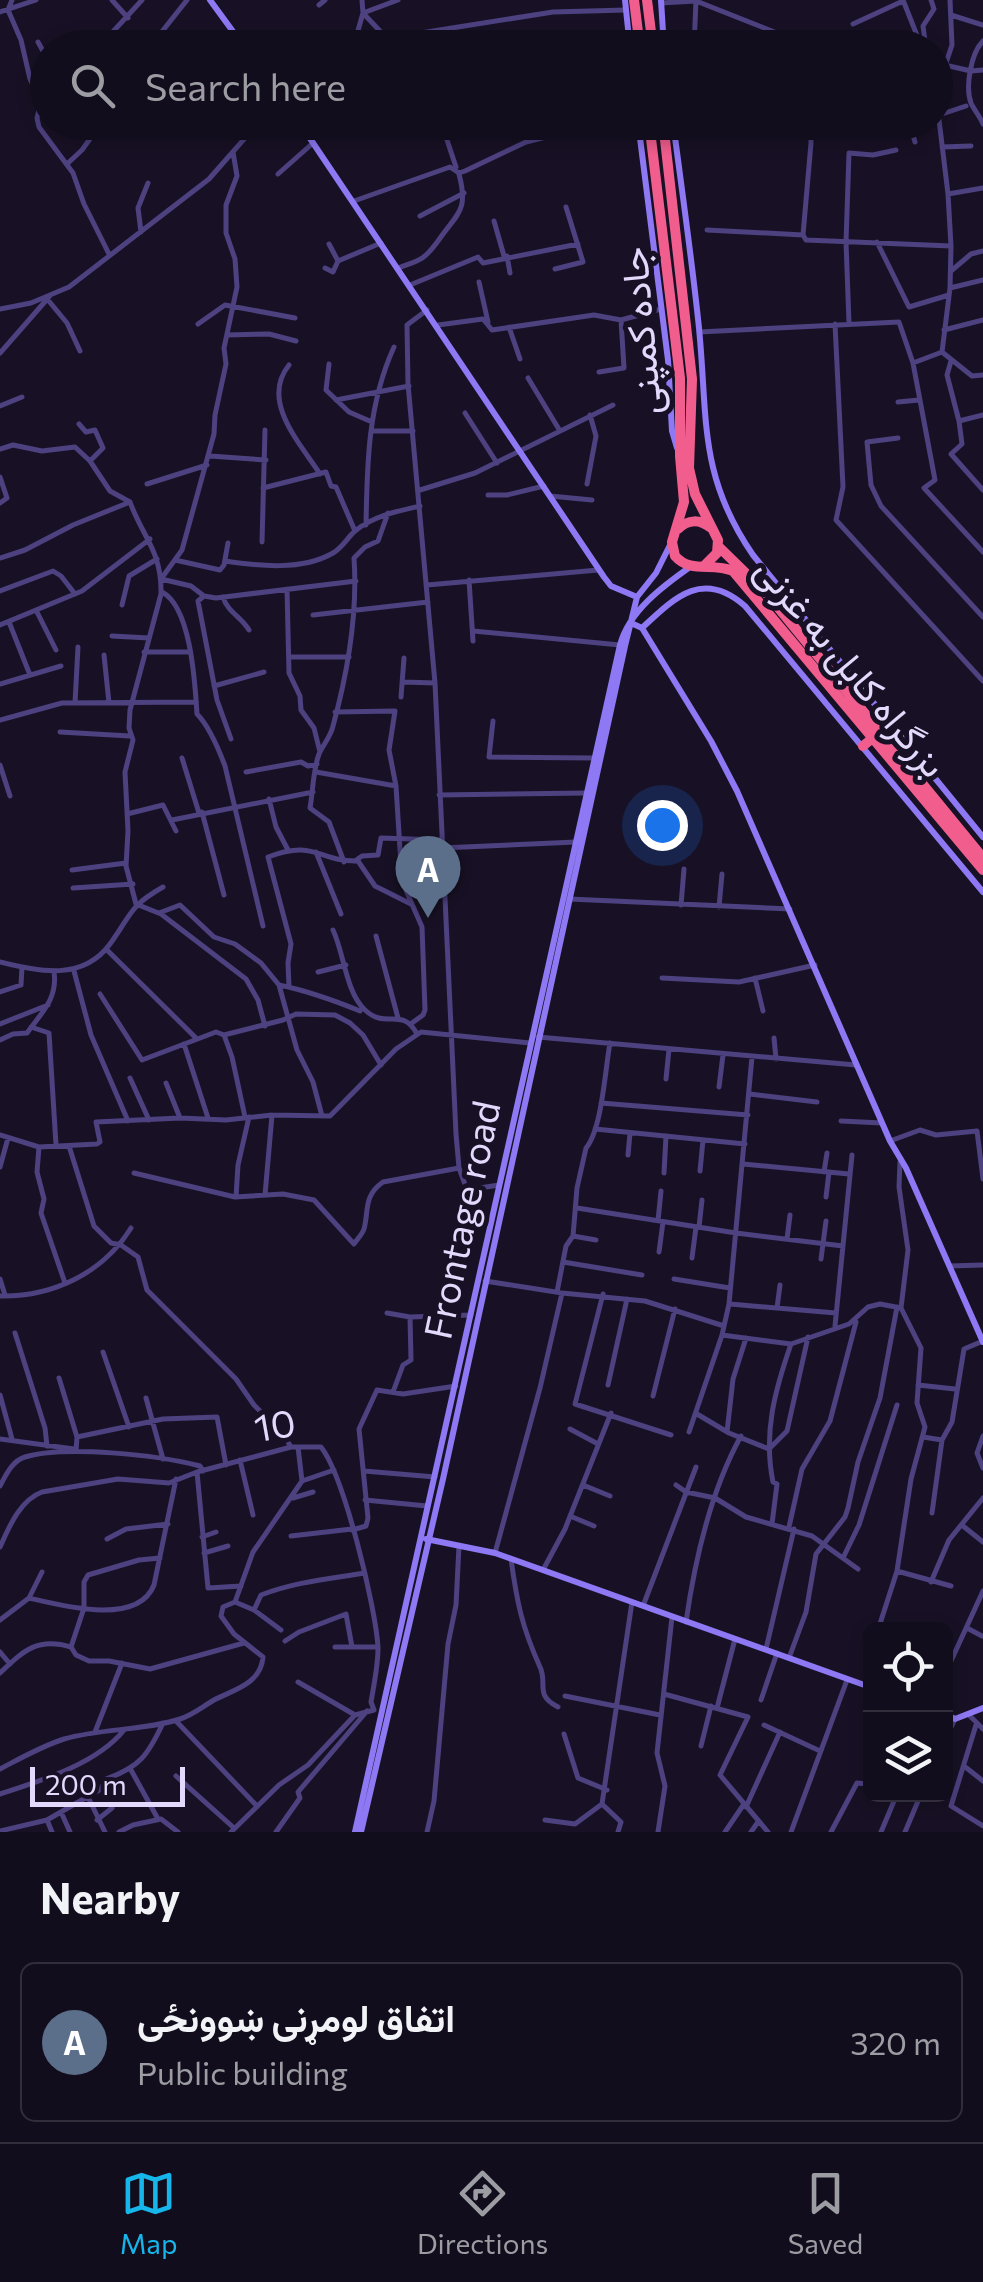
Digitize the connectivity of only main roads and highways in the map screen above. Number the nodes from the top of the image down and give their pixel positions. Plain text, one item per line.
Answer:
1 (634, 0) edge
2 (647, 0) edge
3 (638, 30) edge
4 (651, 30) edge
5 (651, 140) edge
6 (665, 140) edge
7 (712, 528) junction
8 (673, 538) junction
9 (718, 546) junction
10 (703, 566) junction
11 (829, 685) junction
12 (820, 694) road end
13 (890, 723) road end
14 (872, 738) junction
15 (925, 800) junction
16 (914, 808) road end
17 (983, 858) edge
18 (983, 870) edge

1 - 3 highway
2 - 4 highway
5 - 8 highway, جاده کمپنی
6 - 7 highway, جاده کمپنی
7 - 8 highway
7 - 9 highway
8 - 10 highway
9 - 10 highway
9 - 14 highway, بزرگراه کابل به غزنی
10 - 11 highway, بزرگراه کابل به غزنی
11 - 12 highway
11 - 14 highway, بزرگراه کابل به غزنی
13 - 14 highway
14 - 15 highway, بزرگراه کابل به غزنی
14 - 17 highway, بزرگراه کابل به غزنی
15 - 16 highway
15 - 18 highway, بزرگراه کابل به غزنی

